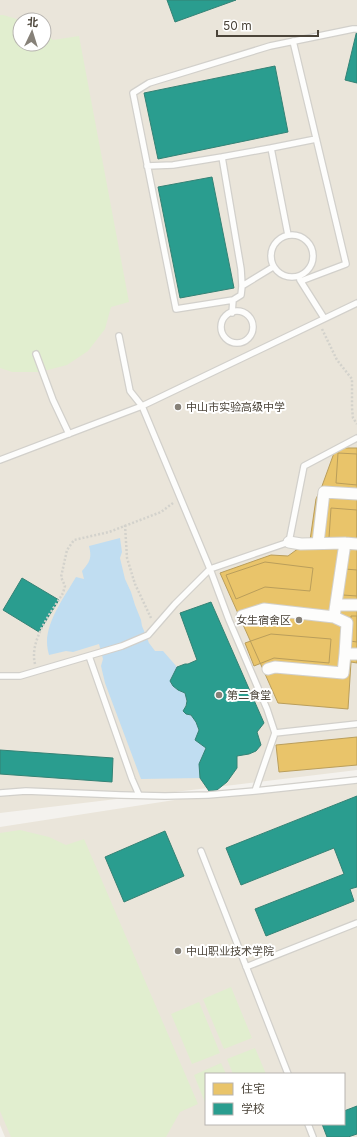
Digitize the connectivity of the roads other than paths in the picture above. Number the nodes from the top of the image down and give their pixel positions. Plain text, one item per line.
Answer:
1 (357, 29) edge
2 (293, 41) junction
3 (316, 139) junction
4 (271, 148) junction
5 (222, 157) junction
6 (147, 166) junction
7 (288, 235) junction
8 (273, 267) junction
9 (299, 279) junction
10 (242, 286) junction
11 (233, 300) junction
12 (357, 303) edge
13 (232, 313) junction
14 (324, 318) junction
15 (119, 336) dead end
16 (36, 354) dead end
17 (142, 406) junction
18 (69, 434) junction
19 (357, 438) edge
20 (0, 460) edge
21 (357, 494) edge
22 (289, 542) junction
23 (345, 543) junction
24 (318, 544) junction
25 (357, 544) edge
26 (210, 569) junction
27 (357, 606) edge
28 (335, 611) junction
29 (242, 616) dead end
30 (345, 654) junction
31 (357, 654) edge
32 (89, 656) junction
33 (268, 669) dead end
34 (0, 676) edge
35 (357, 724) edge
36 (275, 733) junction
37 (357, 780) edge
38 (255, 791) junction
39 (0, 793) edge
40 (139, 795) junction
41 (201, 851) dead end
42 (357, 923) edge
43 (246, 967) junction
44 (288, 1073) edge
45 (308, 1125) edge
46 (313, 1137) edge

1 - 2 lane
2 - 3 lane
2 - 6 lane
3 - 4 lane
3 - 9 lane
4 - 5 lane
4 - 7 lane
5 - 6 lane
5 - 10 lane
6 - 11 lane
7 - 8 lane
7 - 9 lane
8 - 9 lane
8 - 10 lane
9 - 14 lane
10 - 11 lane
11 - 13 lane
12 - 14 lane
13 - 13 lane
14 - 17 lane
15 - 17 lane
16 - 18 lane
17 - 18 lane
17 - 26 lane
18 - 20 lane
19 - 22 lane
21 - 24 street
22 - 24 street
22 - 26 lane
23 - 24 street
23 - 25 street
23 - 28 street
26 - 32 lane
26 - 36 lane
27 - 28 street
28 - 29 street
28 - 30 street
30 - 31 street
30 - 33 street
32 - 34 lane
32 - 40 lane
35 - 36 lane
36 - 38 lane
37 - 38 lane
38 - 40 lane
39 - 40 lane
41 - 43 lane
42 - 43 lane
43 - 44 lane
45 - 46 lane

